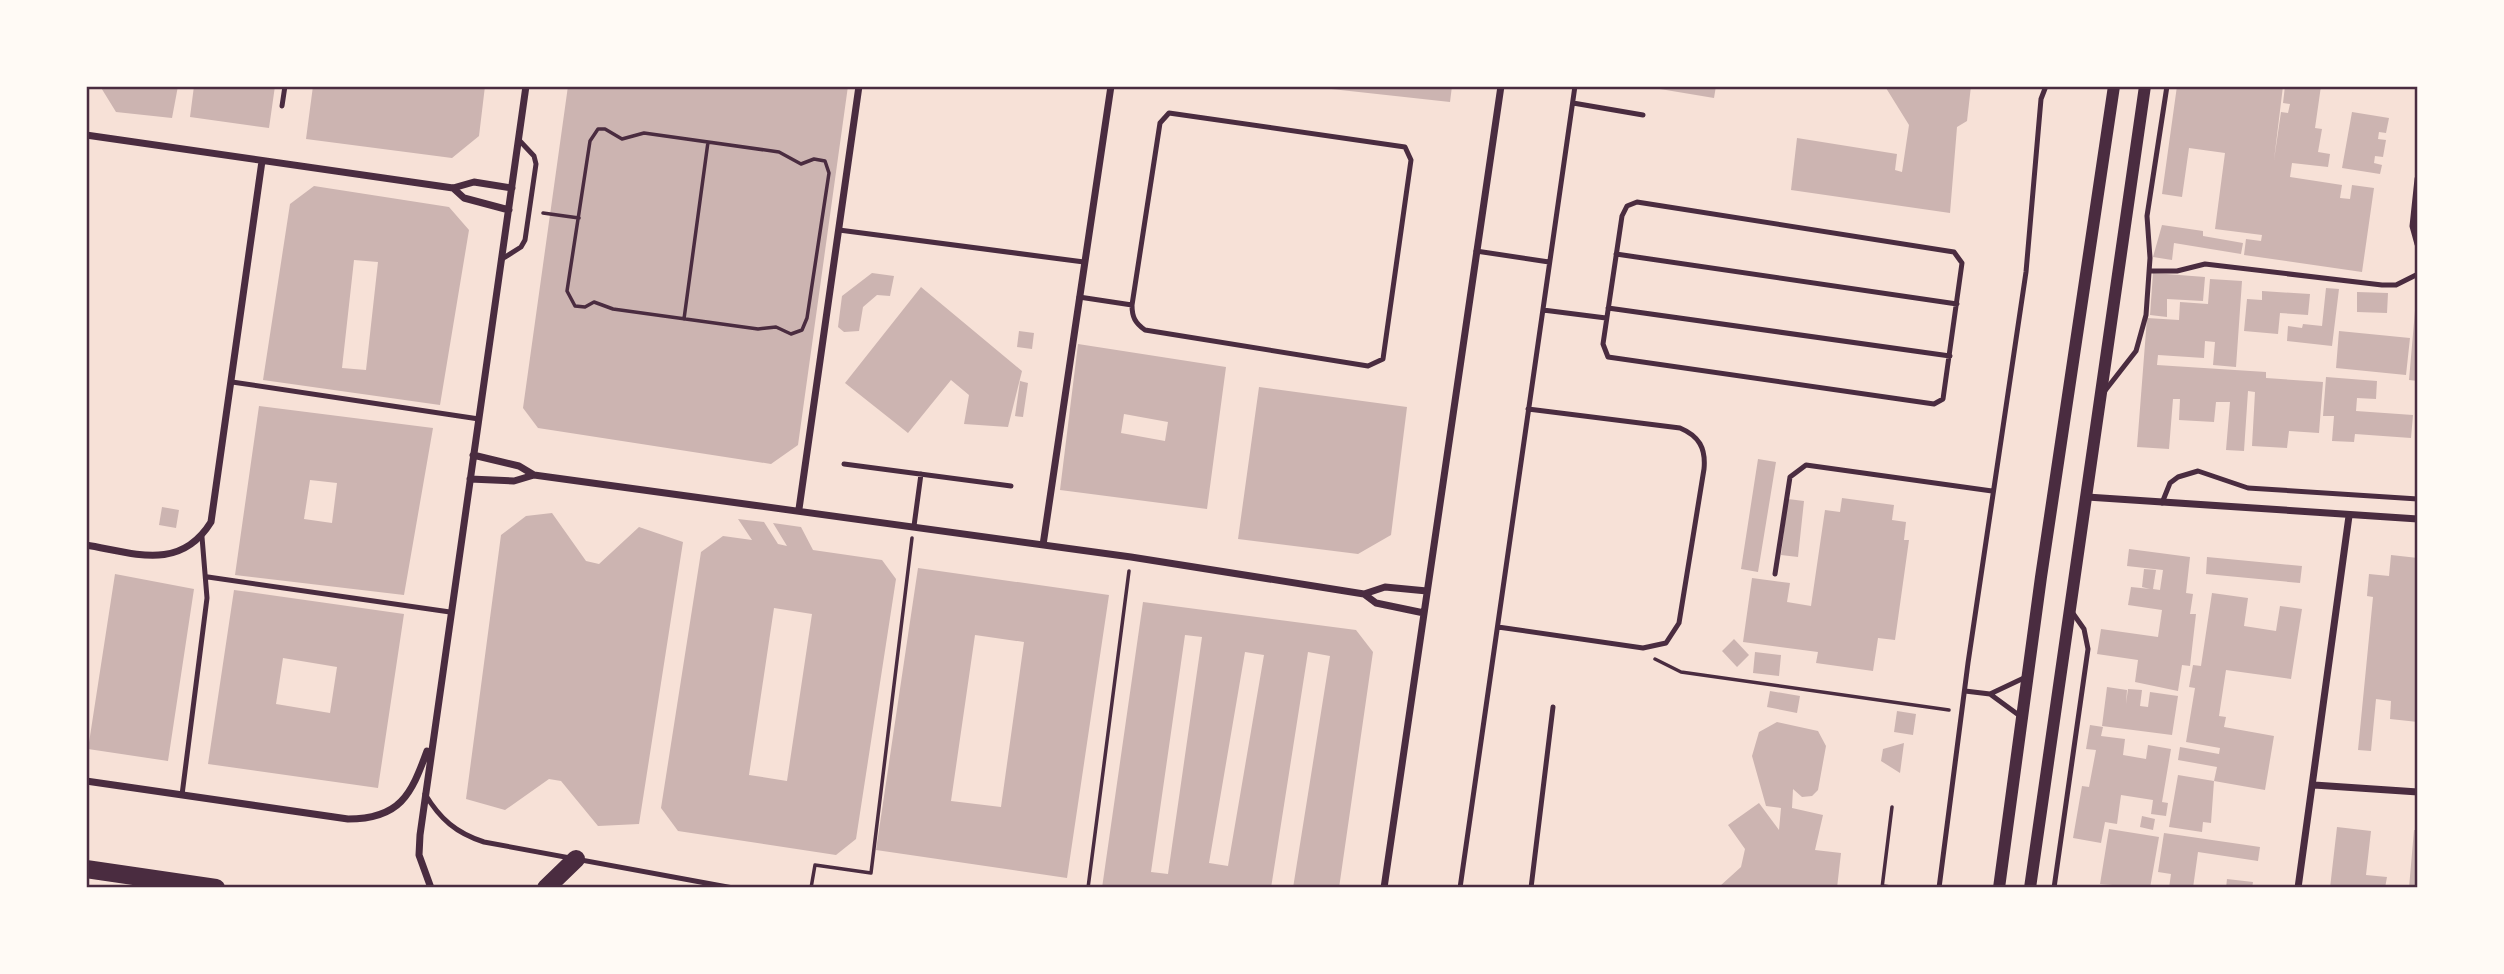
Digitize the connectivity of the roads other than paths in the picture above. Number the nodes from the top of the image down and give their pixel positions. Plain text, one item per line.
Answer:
1 (285, 86) edge
2 (526, 86) edge
3 (859, 86) edge
4 (1111, 86) edge
5 (1501, 86) edge
6 (1575, 86) edge
7 (2046, 86) edge
8 (2115, 86) edge
9 (2145, 86) edge
10 (2167, 86) edge
11 (1573, 103) junction
12 (282, 106) dead end
13 (1643, 115) dead end
14 (86, 135) edge
15 (519, 140) junction
16 (262, 161) junction
17 (2418, 179) edge
18 (453, 188) junction
19 (512, 188) junction
20 (509, 210) junction
21 (839, 230) junction
22 (2418, 243) edge
23 (1476, 251) junction
24 (1616, 254) junction
25 (502, 259) junction
26 (1084, 262) junction
27 (1549, 262) junction
28 (2150, 271) junction
29 (2418, 274) edge
30 (1079, 297) junction
31 (1957, 304) junction
32 (1132, 305) junction
33 (1608, 308) junction
34 (1543, 310) junction
35 (1606, 317) junction
36 (1950, 356) junction
37 (232, 382) junction
38 (2099, 397) junction
39 (1528, 409) junction
40 (479, 419) junction
41 (473, 455) junction
42 (844, 464) dead end
43 (920, 474) junction
44 (534, 475) junction
45 (470, 479) junction
46 (1011, 486) dead end
47 (1992, 491) junction
48 (2087, 498) junction
49 (2418, 499) edge
50 (2162, 504) junction
51 (799, 509) junction
52 (2349, 516) junction
53 (2417, 520) edge
54 (914, 526) junction
55 (202, 537) junction
56 (86, 545) edge
57 (1044, 545) junction
58 (1775, 574) dead end
59 (208, 577) junction
60 (1427, 591) junction
61 (1364, 594) junction
62 (2070, 611) junction
63 (450, 612) junction
64 (1424, 612) junction
65 (1498, 627) junction
66 (2029, 675) junction
67 (1965, 691) junction
68 (1990, 694) junction
69 (1553, 707) dead end
70 (2022, 718) junction
71 (432, 737) junction
72 (86, 781) edge
73 (2314, 785) junction
74 (2418, 792) edge
75 (425, 794) junction
76 (182, 795) junction
77 (86, 856) edge
78 (576, 859) junction
79 (86, 869) edge
80 (138, 876) junction
81 (216, 888) edge
82 (431, 888) edge
83 (546, 888) edge
84 (733, 888) edge
85 (1384, 888) edge
86 (1460, 888) edge
87 (1531, 888) edge
88 (1940, 888) edge
89 (1999, 888) edge
90 (2030, 888) edge
91 (2054, 888) edge
92 (2298, 888) edge

1 - 12 lane
2 - 15 street
3 - 21 street
4 - 26 street
5 - 23 street
6 - 11 lane
7 - 47 lane
8 - 66 street
9 - 38 street
10 - 28 lane
11 - 13 lane
11 - 27 lane
14 - 16 street
15 - 19 street
15 - 25 lane
16 - 18 street
16 - 37 street
17 - 22 street
18 - 19 street
18 - 20 street
19 - 20 street
20 - 25 street
21 - 26 lane
21 - 51 street
23 - 27 lane
23 - 60 street
24 - 31 lane
24 - 31 lane
24 - 33 lane
25 - 40 street
26 - 30 street
27 - 34 lane
28 - 29 lane
28 - 38 lane
30 - 32 lane
30 - 57 street
31 - 36 lane
32 - 32 lane
33 - 35 lane
33 - 36 lane
34 - 35 lane
34 - 39 lane
35 - 36 lane
37 - 40 lane
37 - 55 street
38 - 48 street
39 - 65 lane
39 - 65 lane
40 - 41 street
41 - 44 street
41 - 45 street
42 - 43 lane
43 - 46 lane
43 - 54 lane
44 - 45 street
44 - 51 street
45 - 63 street
47 - 58 lane
47 - 67 lane
48 - 50 street
48 - 62 street
49 - 50 lane
50 - 52 street
51 - 54 street
52 - 53 street
52 - 73 street
54 - 57 street
55 - 56 street
55 - 59 lane
57 - 61 street
59 - 63 lane
59 - 76 lane
60 - 61 street
60 - 64 street
61 - 64 street
62 - 90 street
62 - 91 lane
63 - 71 street
64 - 85 street
65 - 86 lane
66 - 68 lane
66 - 70 street
67 - 68 lane
67 - 88 lane
68 - 70 lane
69 - 87 lane
70 - 89 street
71 - 75 street
71 - 76 street
72 - 76 street
73 - 74 street
73 - 92 street
75 - 78 lane
75 - 82 street
77 - 80 main road
78 - 83 main road
78 - 84 lane
79 - 80 main road
80 - 81 main road

